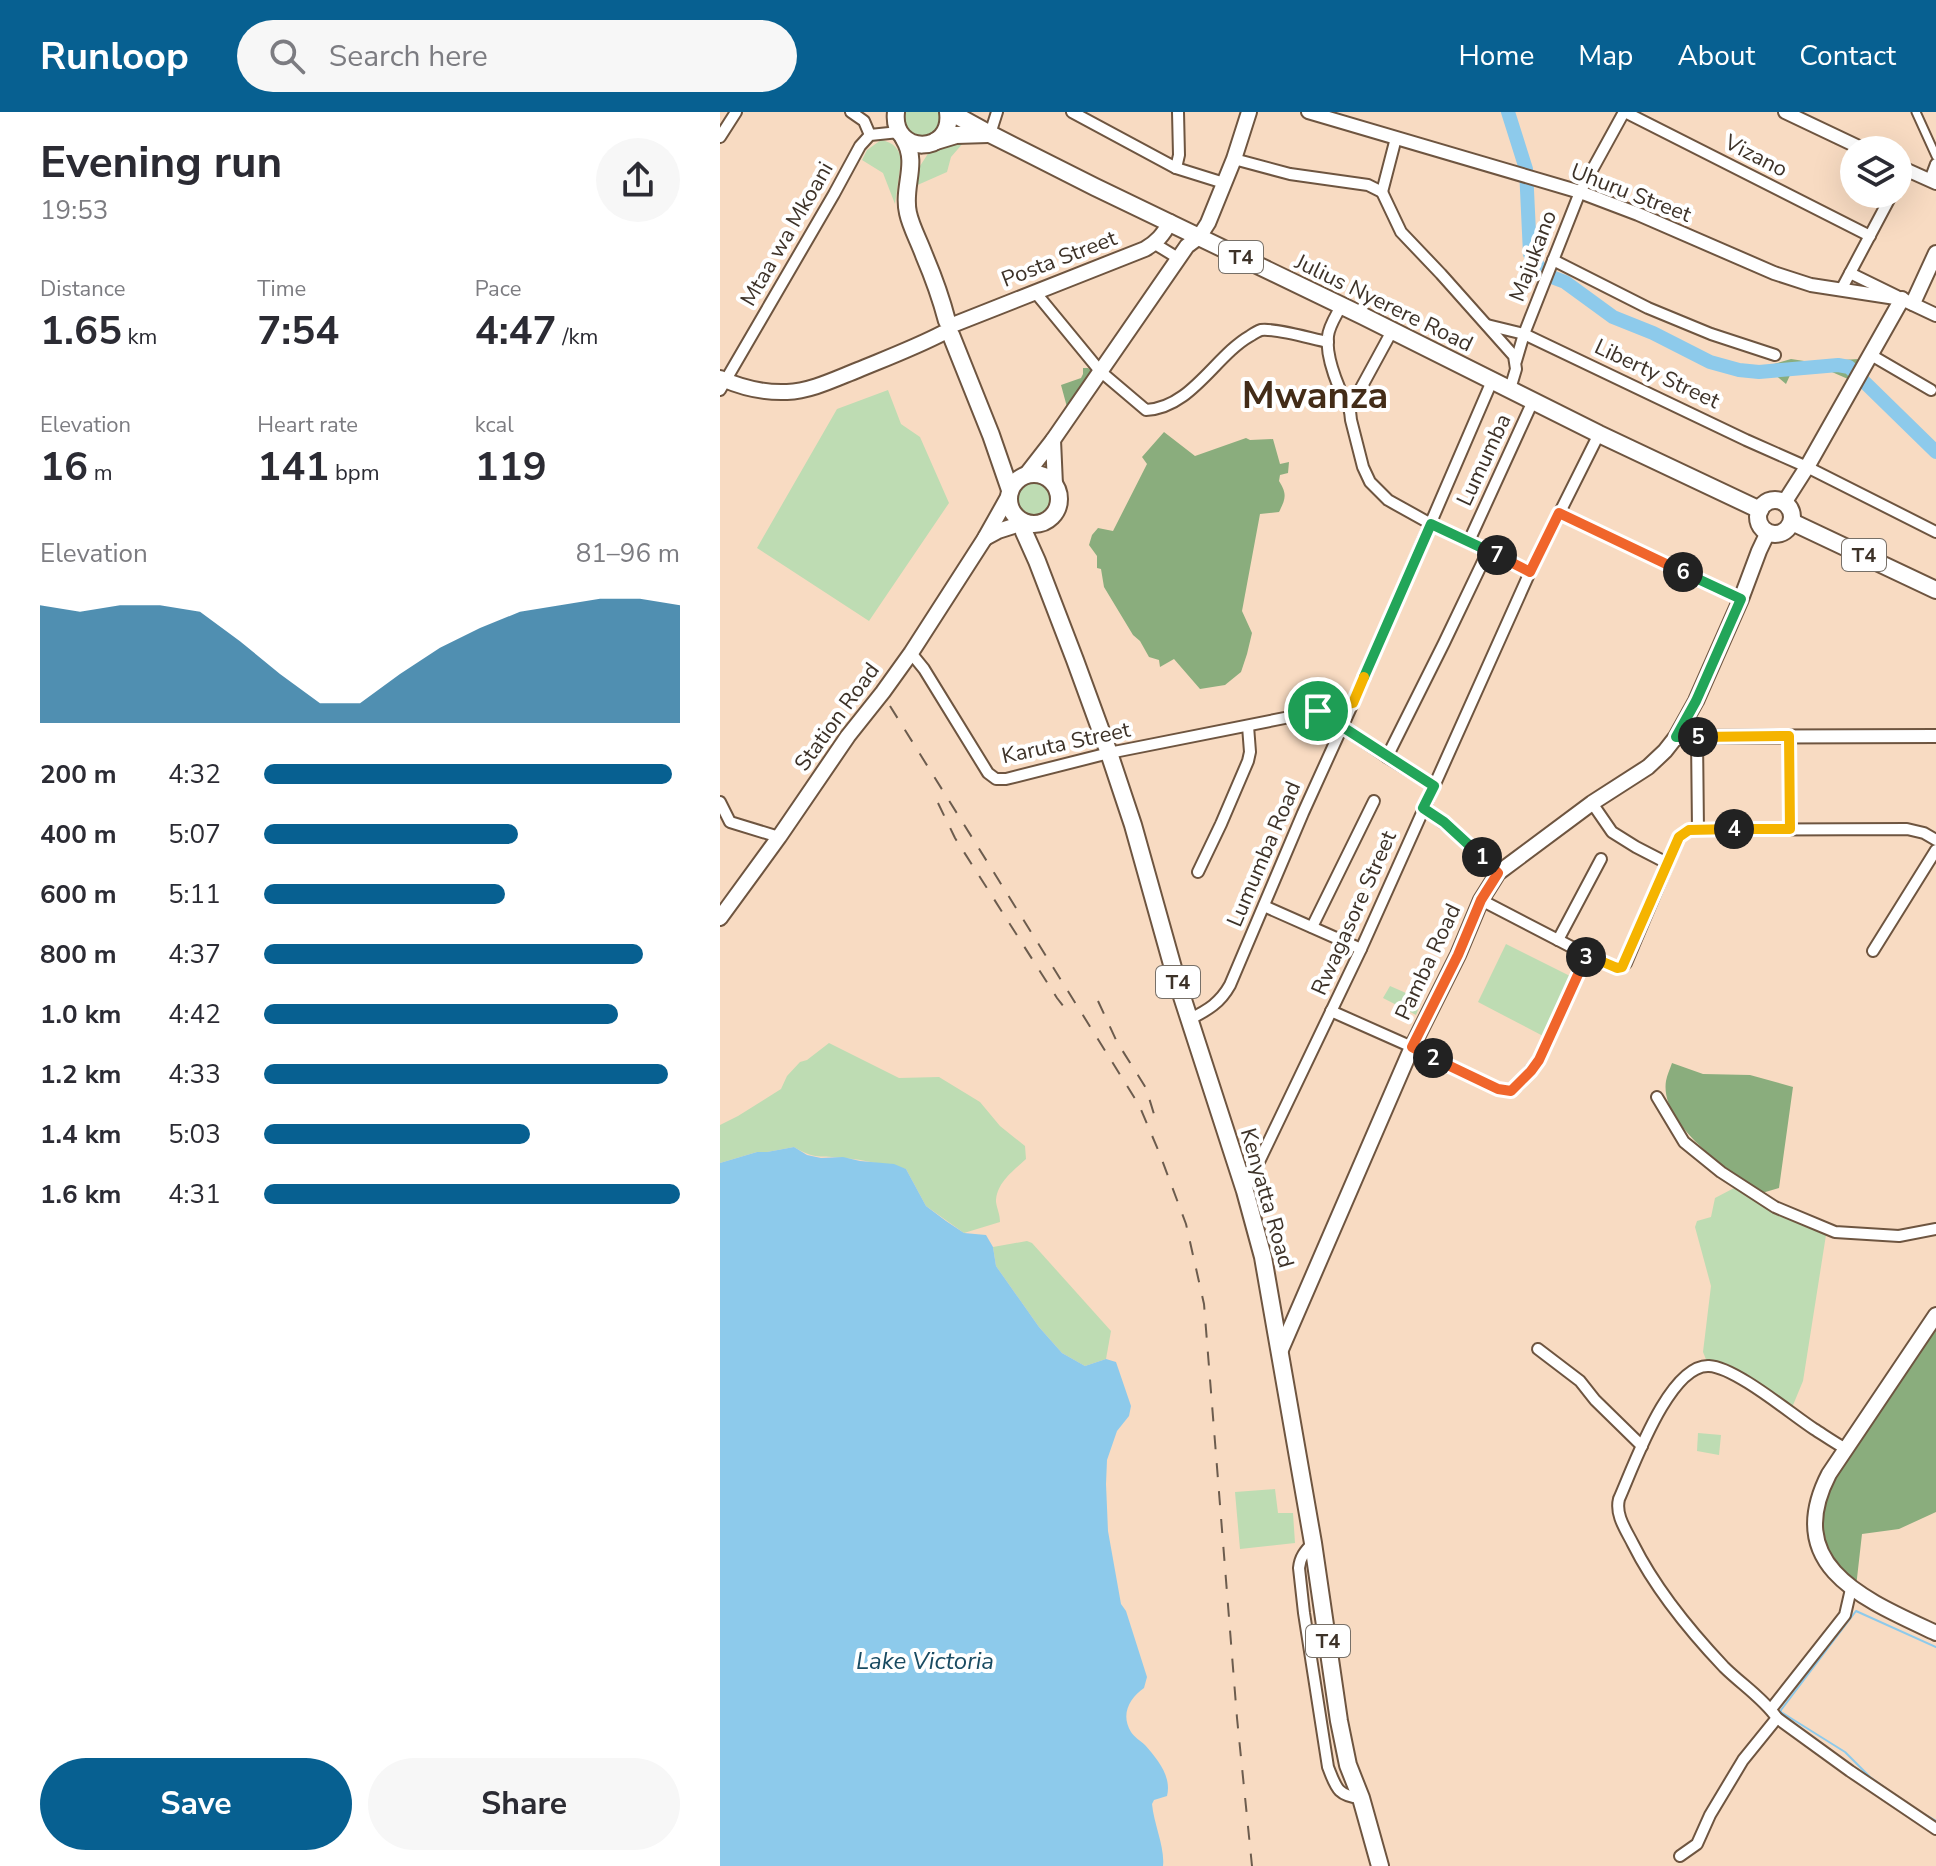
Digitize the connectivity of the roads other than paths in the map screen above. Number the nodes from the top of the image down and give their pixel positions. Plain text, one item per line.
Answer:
1 (736, 112) edge
2 (851, 112) edge
3 (896, 112) edge
4 (949, 112) edge
5 (997, 112) edge
6 (1072, 112) edge
7 (1178, 112) edge
8 (1249, 112) edge
9 (1308, 112) edge
10 (1625, 112) edge
11 (1785, 112) edge
12 (1916, 112) edge
13 (1338, 116) edge
14 (990, 134) junction
15 (870, 135) junction
16 (902, 136) junction
17 (720, 137) edge
18 (1396, 138) junction
19 (1840, 138) edge
20 (933, 143) junction
21 (1936, 156) edge
22 (1234, 159) junction
23 (1936, 164) edge
24 (1176, 168) junction
25 (1912, 172) edge
26 (910, 174) junction
27 (1933, 181) edge
28 (1224, 183) junction
29 (1382, 192) junction
30 (1580, 192) junction
31 (1885, 208) edge
32 (1170, 222) junction
33 (1870, 236) junction
34 (1199, 237) junction
35 (1155, 244) junction
36 (1936, 253) edge
37 (1177, 261) junction
38 (1552, 262) junction
39 (1850, 273) junction
40 (1841, 290) junction
41 (1035, 292) junction
42 (1908, 301) junction
43 (1341, 306) junction
44 (1936, 315) edge
45 (1487, 325) junction
46 (949, 328) junction
47 (1392, 331) junction
48 (1524, 334) junction
49 (1328, 342) junction
50 (1775, 355) dead end
51 (1868, 360) junction
52 (1516, 361) junction
53 (1100, 371) junction
54 (1492, 381) junction
55 (722, 383) edge
56 (1510, 389) junction
57 (1931, 390) dead end
58 (1533, 401) junction
59 (1350, 411) junction
60 (1599, 434) junction
61 (991, 435) junction
62 (1053, 440) junction
63 (1807, 467) junction
64 (1031, 474) junction
65 (1055, 485) junction
66 (1009, 493) junction
67 (1784, 503) junction
68 (1760, 510) junction
69 (1559, 513) junction
70 (1047, 520) junction
71 (1792, 522) junction
72 (1023, 523) junction
73 (1431, 524) junction
74 (1768, 532) junction
75 (1936, 532) edge
76 (985, 538) junction
77 (1469, 541) junction
78 (1488, 551) junction
79 (1037, 561) junction
80 (1530, 572) junction
81 (1936, 590) edge
82 (1741, 599) junction
83 (911, 653) junction
84 (1353, 703) junction
85 (1318, 711) junction
86 (1248, 726) junction
87 (1342, 727) junction
88 (1789, 736) junction
89 (1936, 736) edge
90 (1676, 737) junction
91 (1697, 737) junction
92 (1109, 753) junction
93 (1387, 757) junction
94 (1434, 786) junction
95 (1374, 801) dead end
96 (720, 802) edge
97 (1592, 803) junction
98 (1423, 808) junction
99 (1790, 829) junction
100 (1698, 830) junction
101 (779, 837) junction
102 (1936, 840) edge
103 (1936, 850) edge
104 (1601, 859) dead end
105 (1667, 863) junction
106 (1198, 872) dead end
107 (1498, 873) junction
108 (1481, 900) junction
109 (1264, 906) junction
110 (720, 918) edge
111 (1312, 927) junction
112 (1558, 940) junction
113 (1361, 949) junction
114 (1873, 951) dead end
115 (1587, 955) junction
116 (1331, 1011) junction
117 (1190, 1019) junction
118 (1412, 1047) junction
119 (1657, 1097) dead end
120 (1245, 1191) junction
121 (1936, 1229) edge
122 (1936, 1315) edge
123 (1538, 1349) dead end
124 (1280, 1352) junction
125 (1642, 1446) junction
126 (1846, 1449) junction
127 (1851, 1589) junction
128 (1936, 1633) edge
129 (1774, 1713) junction
130 (1936, 1829) edge
131 (1680, 1856) dead end
132 (1380, 1866) edge

1 - 17 street
2 - 15 street
3 - 16 highway
4 - 14 highway, Julius Nyerere Road / T4
4 - 20 highway
5 - 14 street
6 - 24 street
7 - 24 street
8 - 22 main road
9 - 13 street, Uhuru Street
10 - 30 street, Majukano
10 - 33 street, Vizano
11 - 19 street
12 - 21 street
13 - 18 street, Uhuru Street
14 - 20 highway, Julius Nyerere Road / T4
14 - 32 highway, Julius Nyerere Road / T4
15 - 16 street
15 - 55 street, Mtaa wa Mkoani
16 - 20 highway
16 - 26 highway, T4
18 - 29 street
18 - 30 street, Uhuru Street
20 - 26 highway, T4
22 - 28 main road
22 - 29 street
23 - 27 street
24 - 28 street
25 - 27 street
26 - 46 highway, T4
28 - 34 main road
29 - 45 street
30 - 38 street, Majukano
30 - 40 street, Uhuru Street
31 - 33 street
32 - 34 highway, Julius Nyerere Road / T4
32 - 35 main road
33 - 39 street
34 - 37 main road
34 - 43 highway, Julius Nyerere Road / T4
35 - 37 street
35 - 41 main road, Posta Street
36 - 42 main road
37 - 53 main road
38 - 48 street, Majukano
38 - 50 street
39 - 40 street
39 - 42 street
40 - 42 street, Uhuru Street
41 - 46 main road, Posta Street
41 - 53 street
42 - 44 street, Uhuru Street
42 - 51 main road
43 - 47 highway, Julius Nyerere Road / T4
43 - 49 street
45 - 48 street, Liberty Street
45 - 52 street
46 - 55 main road, Posta Street
46 - 61 highway, T4
47 - 54 highway, Julius Nyerere Road / T4
47 - 59 street
48 - 52 street, Majukano
48 - 63 street, Liberty Street
49 - 53 street
49 - 59 street, Lumumba
51 - 57 street
51 - 63 main road
52 - 56 street
53 - 62 main road
54 - 56 highway, Julius Nyerere Road / T4
54 - 73 street, Lumumba Road
56 - 58 highway, Julius Nyerere Road / T4
58 - 60 highway, Julius Nyerere Road / T4
58 - 77 street, Lumumba
59 - 73 street, Lumumba
60 - 68 highway, Julius Nyerere Road / T4
60 - 69 street, Rwagasore Street
61 - 64 highway, T4
61 - 66 highway, T4
62 - 64 main road
62 - 65 main road
63 - 67 main road
63 - 75 street, Liberty Street
64 - 65 highway, T4
64 - 66 highway
65 - 70 highway
66 - 72 highway, T4
66 - 76 main road, Station Road
67 - 68 highway
67 - 71 highway
68 - 74 highway
69 - 80 street, Rwagasore Street
69 - 82 street
70 - 72 highway
70 - 79 highway
71 - 74 highway
71 - 81 highway, T4
72 - 76 main road
72 - 79 highway, Kenyatta Road / T4
73 - 77 street, Lumumba
73 - 84 street, Lumumba Road
74 - 82 main road, Pamba Road
76 - 83 main road, Station Road
77 - 78 street
78 - 80 street
78 - 93 street
79 - 92 highway, Kenyatta Road / T4
80 - 94 street, Rwagasore Street
82 - 90 main road, Pamba Road
83 - 92 street, Karuta Street
83 - 101 main road, Station Road
84 - 85 street, Karuta Street
84 - 87 street, Lumumba Road
85 - 86 street, Karuta Street
85 - 87 street
86 - 92 street, Karuta Street
86 - 106 street
87 - 93 street
87 - 109 street, Lumumba Road
88 - 89 street
88 - 91 street
88 - 99 street
90 - 91 street
90 - 97 main road, Pamba Road
91 - 100 street
92 - 117 highway, Kenyatta Road / T4
93 - 94 street
94 - 98 street, Rwagasore Street
95 - 111 street
96 - 101 street
97 - 105 street
97 - 107 main road, Pamba Road
98 - 107 street
98 - 113 street, Rwagasore Street
99 - 100 street
99 - 102 street
100 - 105 street
101 - 110 main road, Station Road
103 - 114 street
104 - 112 street
105 - 115 street
107 - 108 main road, Pamba Road
108 - 112 street
108 - 118 main road, Pamba Road
109 - 111 street
109 - 117 street, Lumumba Road
111 - 113 street
112 - 115 street
113 - 116 street, Rwagasore Street
115 - 118 street
116 - 118 street
116 - 120 street, Rwagasore Street
117 - 120 highway, Kenyatta Road / T4
118 - 124 main road, Pamba Road
119 - 121 street
120 - 124 highway, Kenyatta Road / T4
122 - 126 main road
123 - 125 street
124 - 132 highway, Kenyatta Road / T4
125 - 126 street
125 - 129 street
126 - 127 main road
127 - 128 main road
127 - 129 street
129 - 130 street
129 - 131 street

